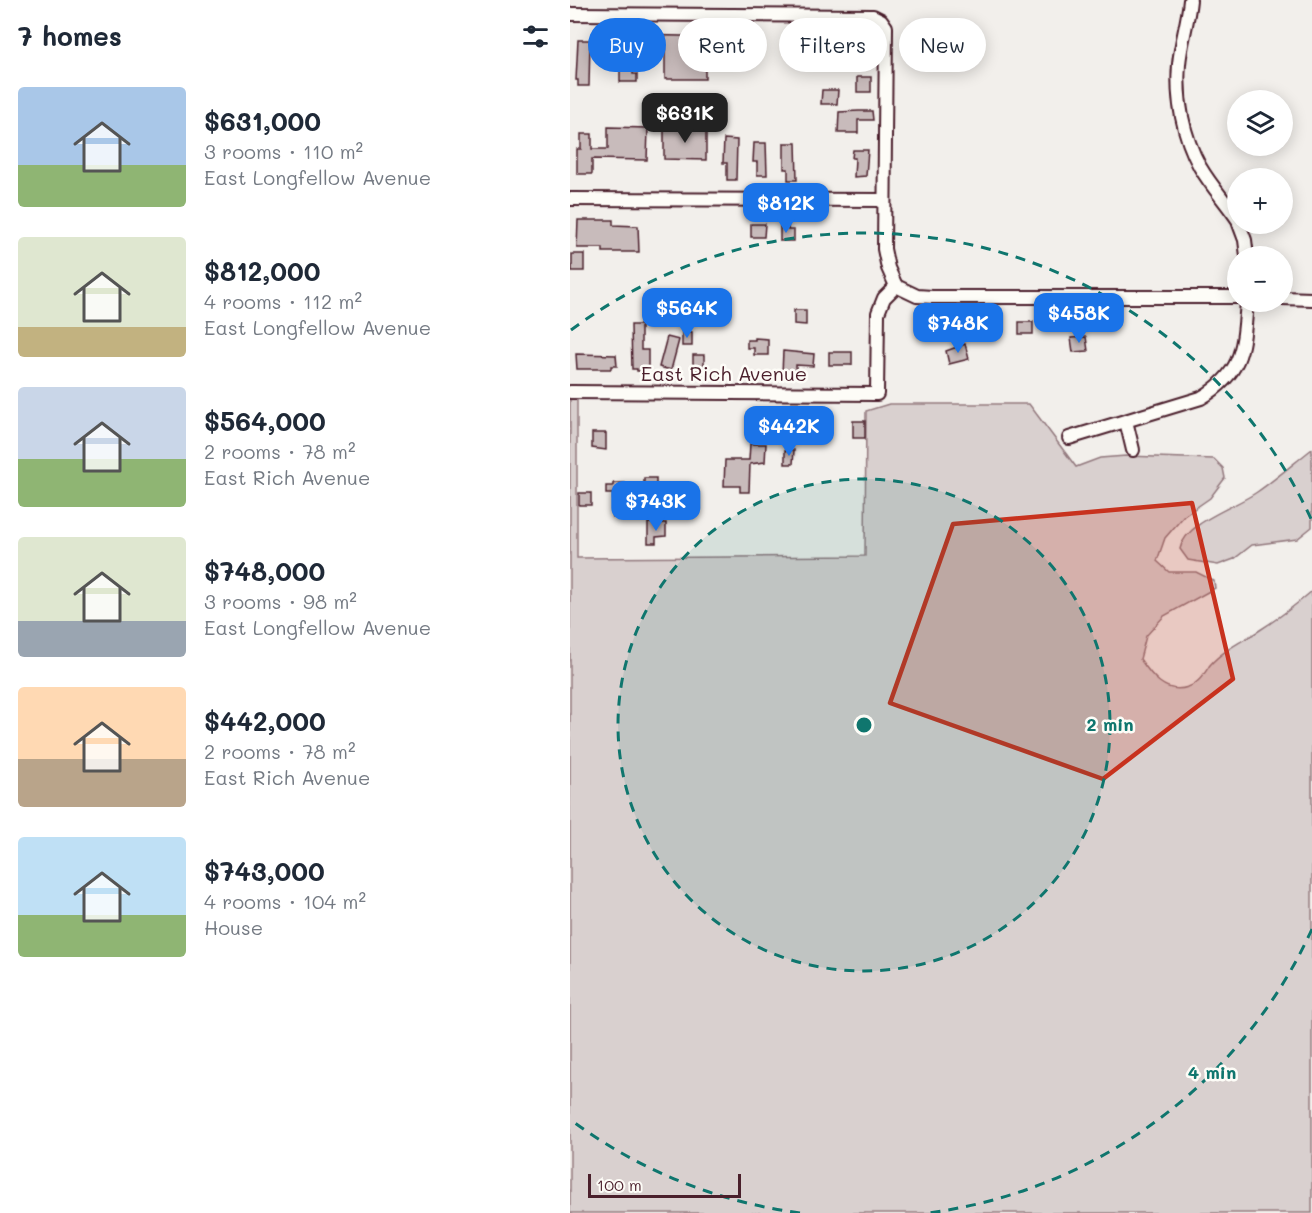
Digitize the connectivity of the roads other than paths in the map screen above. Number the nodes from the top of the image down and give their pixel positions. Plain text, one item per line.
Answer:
1 (1190, 0) edge
2 (570, 14) edge
3 (570, 199) edge
4 (884, 200) junction
5 (1227, 206) edge
6 (896, 286) junction
7 (1227, 297) edge
8 (1293, 298) edge
9 (1312, 299) edge
10 (1246, 312) edge
11 (570, 392) edge
12 (1126, 421) junction
13 (1069, 438) dead end
14 (1133, 450) dead end

1 - 5 street
2 - 4 street
3 - 4 street
4 - 6 street
6 - 7 street
6 - 11 street, East Rich Avenue
8 - 9 street
10 - 12 street
12 - 13 street
12 - 14 street

